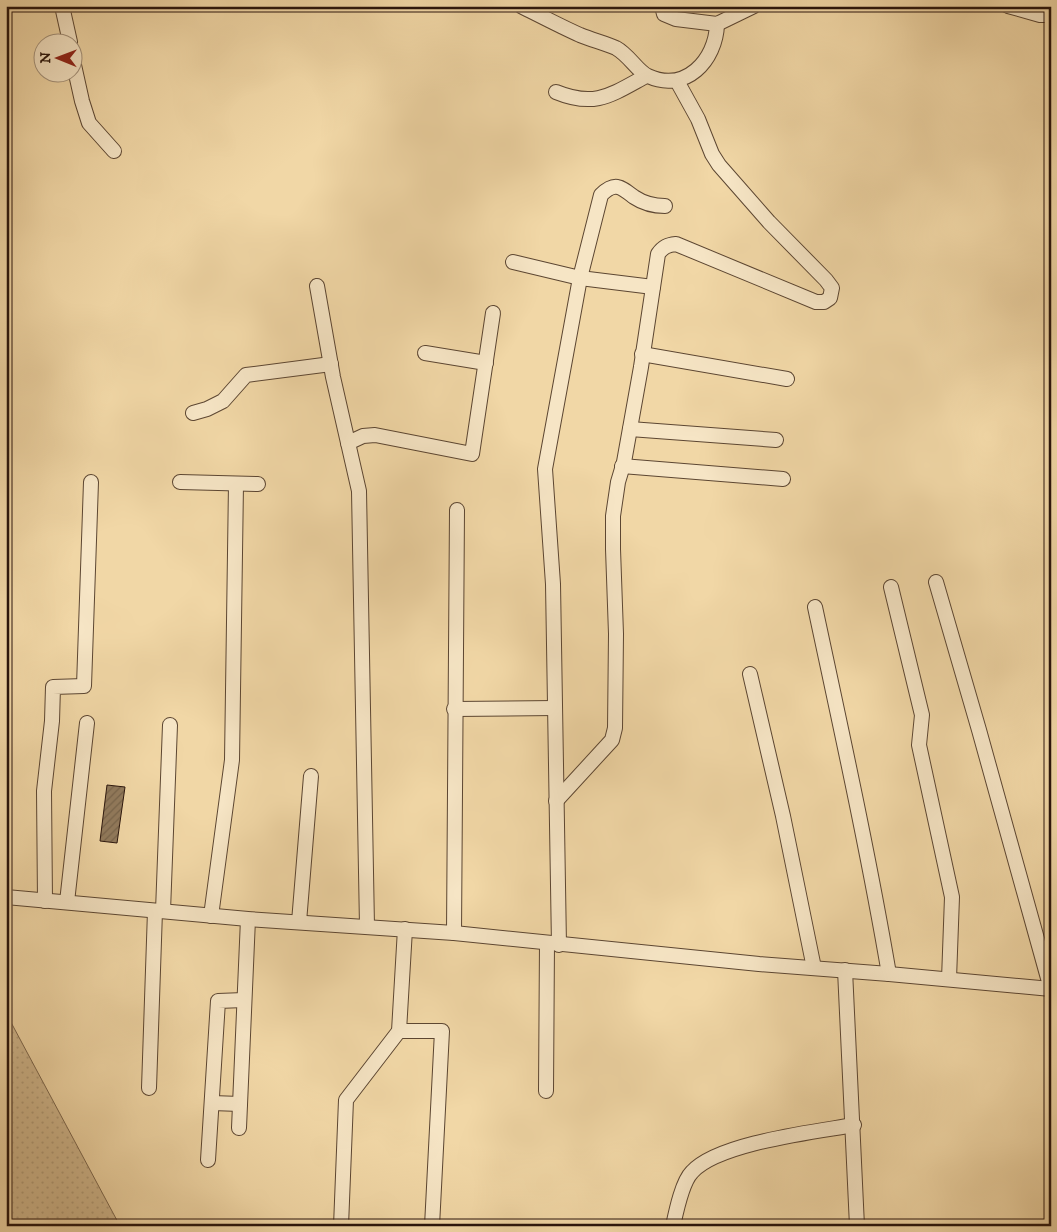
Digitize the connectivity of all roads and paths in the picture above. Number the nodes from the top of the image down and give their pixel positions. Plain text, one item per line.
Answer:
1 (62, 6) edge
2 (521, 6) edge
3 (662, 6) edge
4 (754, 6) edge
5 (1008, 6) edge
6 (1051, 15) edge
7 (717, 24) junction
8 (68, 32) edge
9 (646, 76) junction
10 (677, 80) junction
11 (78, 82) edge
12 (556, 92) dead end
13 (114, 151) dead end
14 (664, 206) dead end
15 (513, 262) dead end
16 (580, 278) junction
17 (317, 286) dead end
18 (653, 287) junction
19 (493, 313) dead end
20 (425, 354) dead end
21 (642, 354) junction
22 (486, 363) junction
23 (331, 364) junction
24 (787, 379) dead end
25 (193, 413) dead end
26 (630, 429) junction
27 (776, 440) dead end
28 (348, 443) junction
29 (622, 466) junction
30 (782, 479) dead end
31 (91, 482) dead end
32 (180, 482) dead end
33 (236, 484) junction
34 (258, 484) dead end
35 (457, 510) dead end
36 (936, 582) dead end
37 (890, 587) dead end
38 (815, 607) dead end
39 (750, 674) dead end
40 (555, 708) junction
41 (454, 709) junction
42 (87, 724) dead end
43 (170, 725) dead end
44 (311, 776) dead end
45 (556, 801) junction
46 (6, 897) edge
47 (45, 901) junction
48 (67, 902) junction
49 (159, 911) junction
50 (211, 916) junction
51 (248, 919) junction
52 (299, 922) junction
53 (368, 926) junction
54 (405, 929) junction
55 (454, 933) junction
56 (553, 944) junction
57 (814, 968) junction
58 (845, 970) junction
59 (889, 974) junction
60 (949, 979) junction
61 (1051, 989) edge
62 (244, 1000) junction
63 (399, 1031) junction
64 (149, 1088) dead end
65 (546, 1091) dead end
66 (212, 1102) junction
67 (240, 1104) junction
68 (854, 1125) junction
69 (239, 1128) dead end
70 (208, 1160) dead end
71 (341, 1226) edge
72 (432, 1226) edge
73 (672, 1226) edge
74 (857, 1226) edge

1 - 8 street
2 - 9 street
3 - 7 street
4 - 7 street
5 - 6 street
7 - 10 street
9 - 10 street
9 - 12 street
10 - 18 street
11 - 13 street
14 - 16 street
15 - 16 street
16 - 18 street
16 - 40 street
17 - 23 street
18 - 21 street
19 - 22 street
20 - 22 street
21 - 24 street
21 - 26 street
22 - 28 street
23 - 25 street
23 - 28 street
26 - 27 street
26 - 29 street
28 - 53 street
29 - 30 street
29 - 45 street
31 - 47 street
32 - 33 street
33 - 34 street
33 - 50 street
35 - 41 street
36 - 61 street
37 - 60 street
38 - 59 street
39 - 57 street
40 - 41 street
40 - 45 street
41 - 55 street
42 - 48 street
43 - 49 street
44 - 52 street
45 - 56 street
46 - 47 street
47 - 48 street
48 - 49 street
49 - 50 street
49 - 64 street
50 - 51 street
51 - 52 street
51 - 62 street
52 - 53 street
53 - 54 street
54 - 55 street
54 - 63 street
55 - 56 street
56 - 57 street
56 - 65 street
57 - 58 street
58 - 59 street
58 - 68 street
59 - 60 street
60 - 61 street
62 - 66 street
62 - 67 street
63 - 71 street
63 - 72 street
66 - 67 street
66 - 70 street
67 - 69 street
68 - 73 street
68 - 74 street

